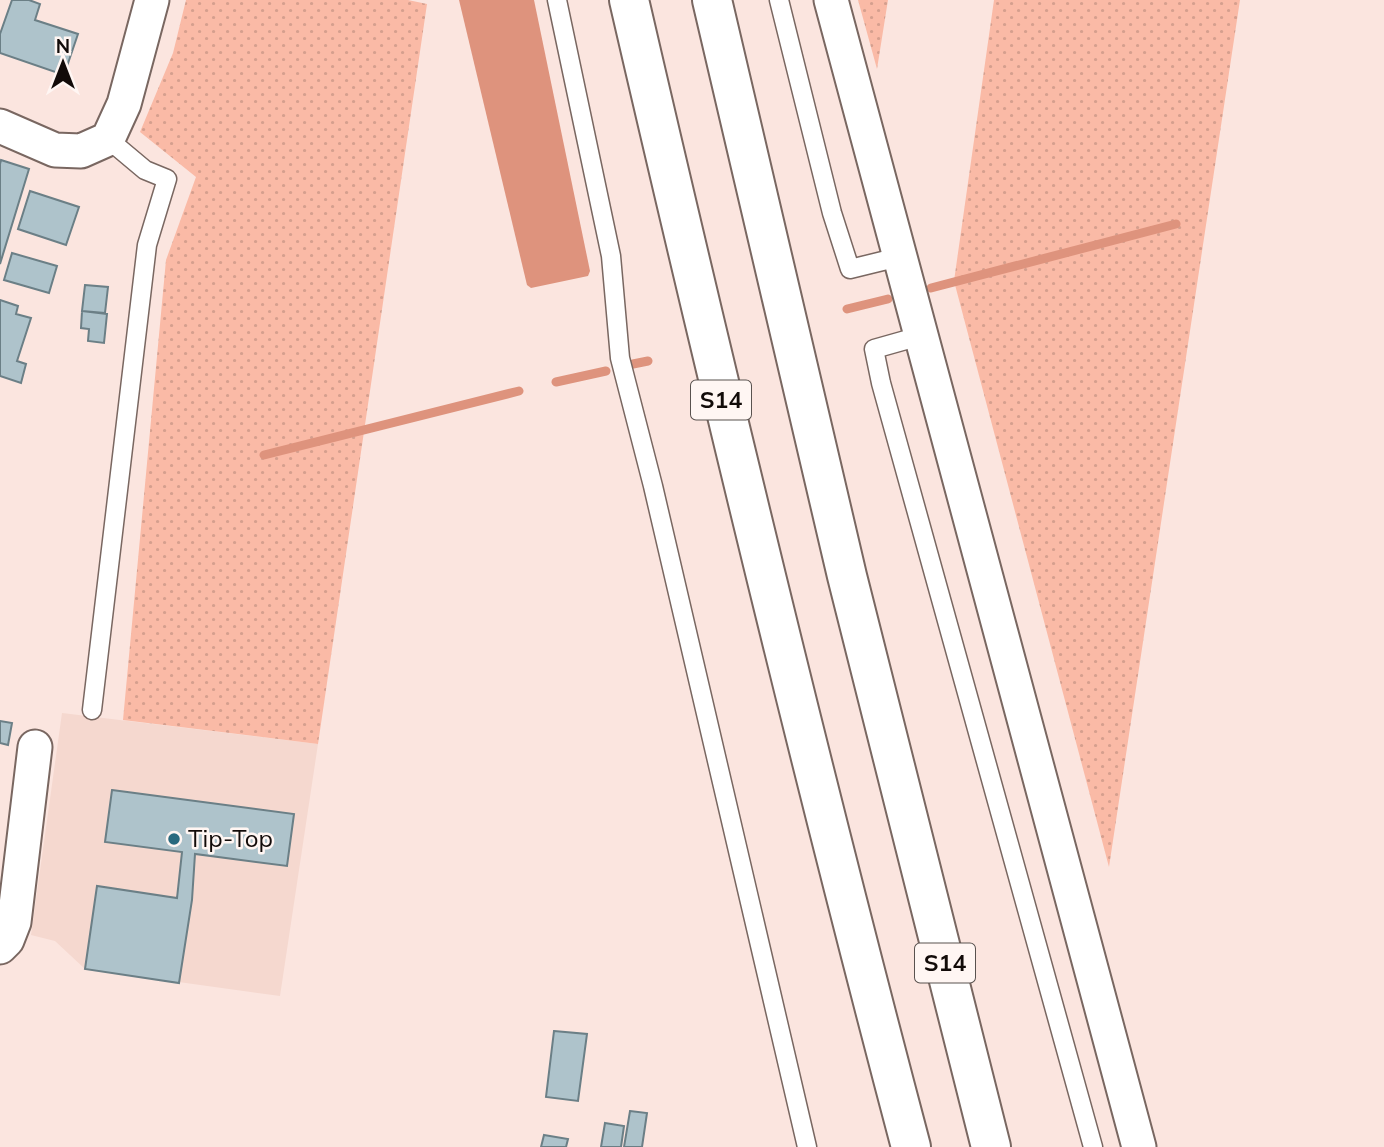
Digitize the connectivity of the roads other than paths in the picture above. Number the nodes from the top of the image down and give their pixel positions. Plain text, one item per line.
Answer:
1 (152, 0) edge
2 (557, 0) edge
3 (629, 0) edge
4 (712, 0) edge
5 (779, 0) edge
6 (831, 0) edge
7 (0, 126) edge
8 (108, 139) junction
9 (899, 257) junction
10 (920, 336) junction
11 (92, 710) dead end
12 (35, 747) dead end
13 (0, 947) edge
14 (807, 1147) edge
15 (911, 1147) edge
16 (991, 1147) edge
17 (1093, 1147) edge
18 (1139, 1147) edge

1 - 8 street
2 - 14 lane
3 - 15 highway, S14
4 - 16 highway, S14
5 - 9 lane
6 - 9 street
7 - 8 street
8 - 11 lane
9 - 10 street
10 - 17 lane
10 - 18 street
12 - 13 street

